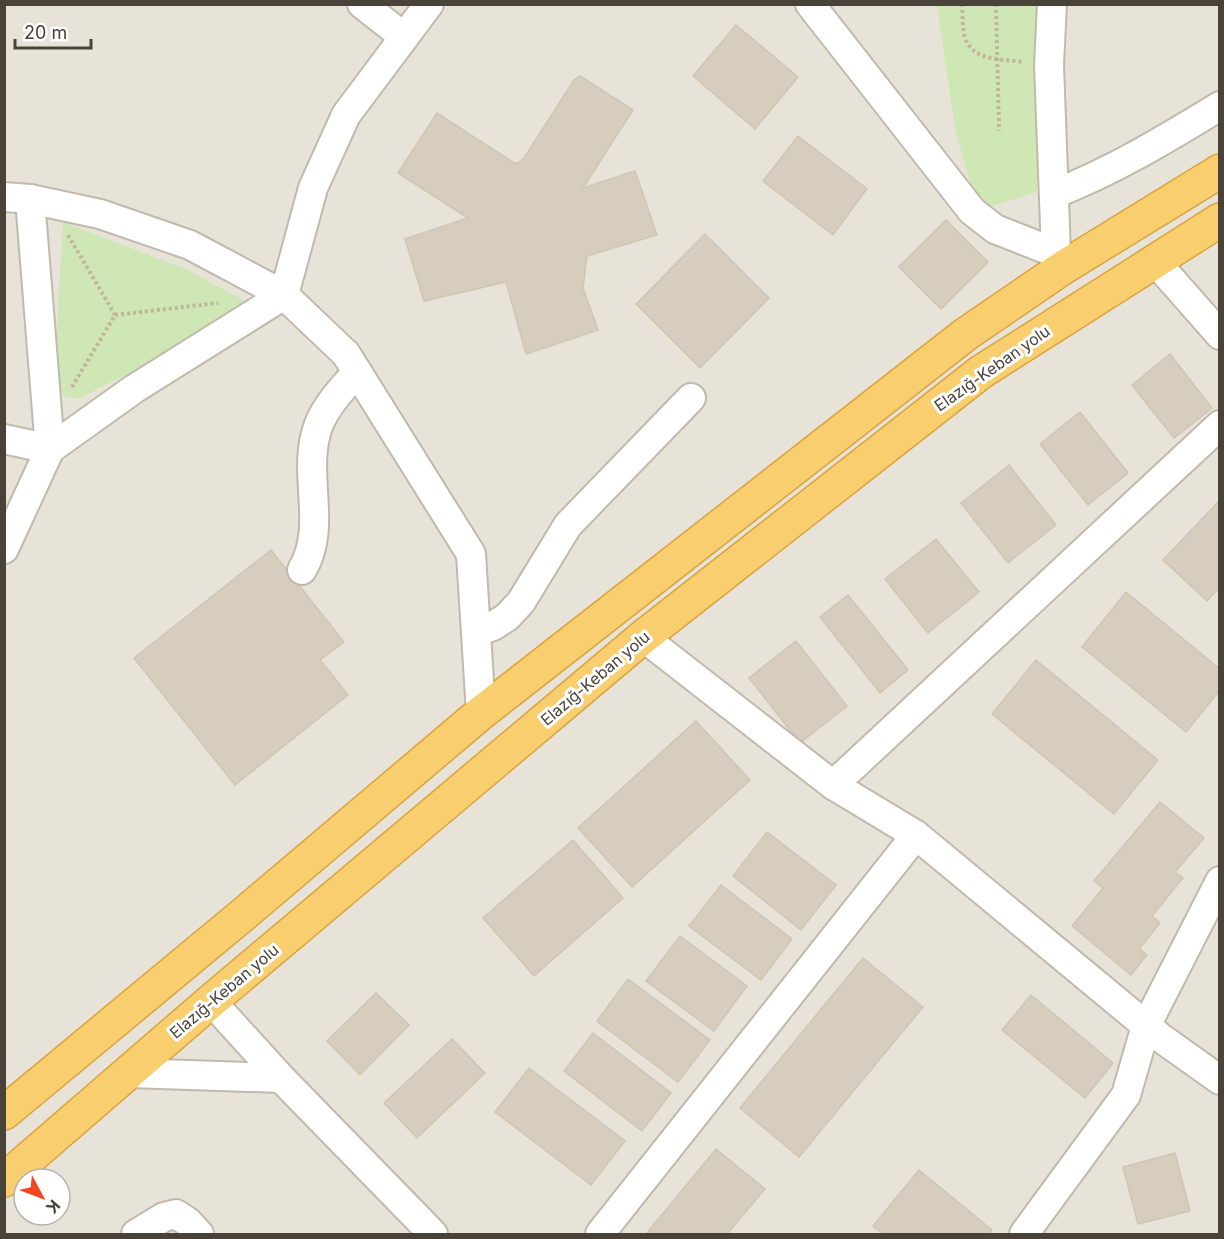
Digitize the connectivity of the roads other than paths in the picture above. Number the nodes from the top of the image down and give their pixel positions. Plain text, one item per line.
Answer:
1 (362, 4) edge
2 (429, 4) edge
3 (810, 4) edge
4 (1052, 4) edge
5 (404, 37) junction
6 (1220, 106) edge
7 (1220, 171) edge
8 (1054, 194) junction
9 (28, 200) edge
10 (1220, 220) edge
11 (1060, 260) junction
12 (1154, 260) junction
13 (284, 296) junction
14 (1220, 335) edge
15 (357, 372) junction
16 (691, 398) dead end
17 (1220, 425) edge
18 (50, 438) junction
19 (4, 439) edge
20 (4, 549) edge
21 (302, 570) dead end
22 (476, 632) junction
23 (643, 637) junction
24 (481, 713) junction
25 (832, 785) junction
26 (916, 835) junction
27 (1220, 881) edge
28 (212, 1001) junction
29 (1146, 1026) junction
30 (129, 1073) junction
31 (282, 1078) junction
32 (1220, 1080) edge
33 (4, 1113) edge
34 (4, 1180) edge
35 (136, 1234) edge
36 (199, 1234) edge
37 (433, 1234) edge
38 (600, 1234) edge
39 (1024, 1234) edge

1 - 5 street
2 - 5 street
3 - 11 street
4 - 8 street
5 - 13 street
6 - 8 street
7 - 11 highway
8 - 11 street
9 - 13 street
9 - 18 street
10 - 12 highway, Elazığ-Keban yolu
11 - 24 highway
12 - 14 street
12 - 23 highway, Elazığ-Keban yolu
13 - 15 street
13 - 18 street
15 - 21 street
15 - 22 street
16 - 22 street
17 - 25 street
18 - 19 street
18 - 20 street
22 - 24 street
23 - 25 street
23 - 28 highway, Elazığ-Keban yolu
24 - 33 highway
25 - 26 street
26 - 29 street
26 - 38 street
27 - 29 street
28 - 30 highway, Elazığ-Keban yolu
28 - 31 street
29 - 32 street
29 - 39 street
30 - 31 street
30 - 34 highway, Elazığ-Keban yolu
31 - 37 street
35 - 36 street

